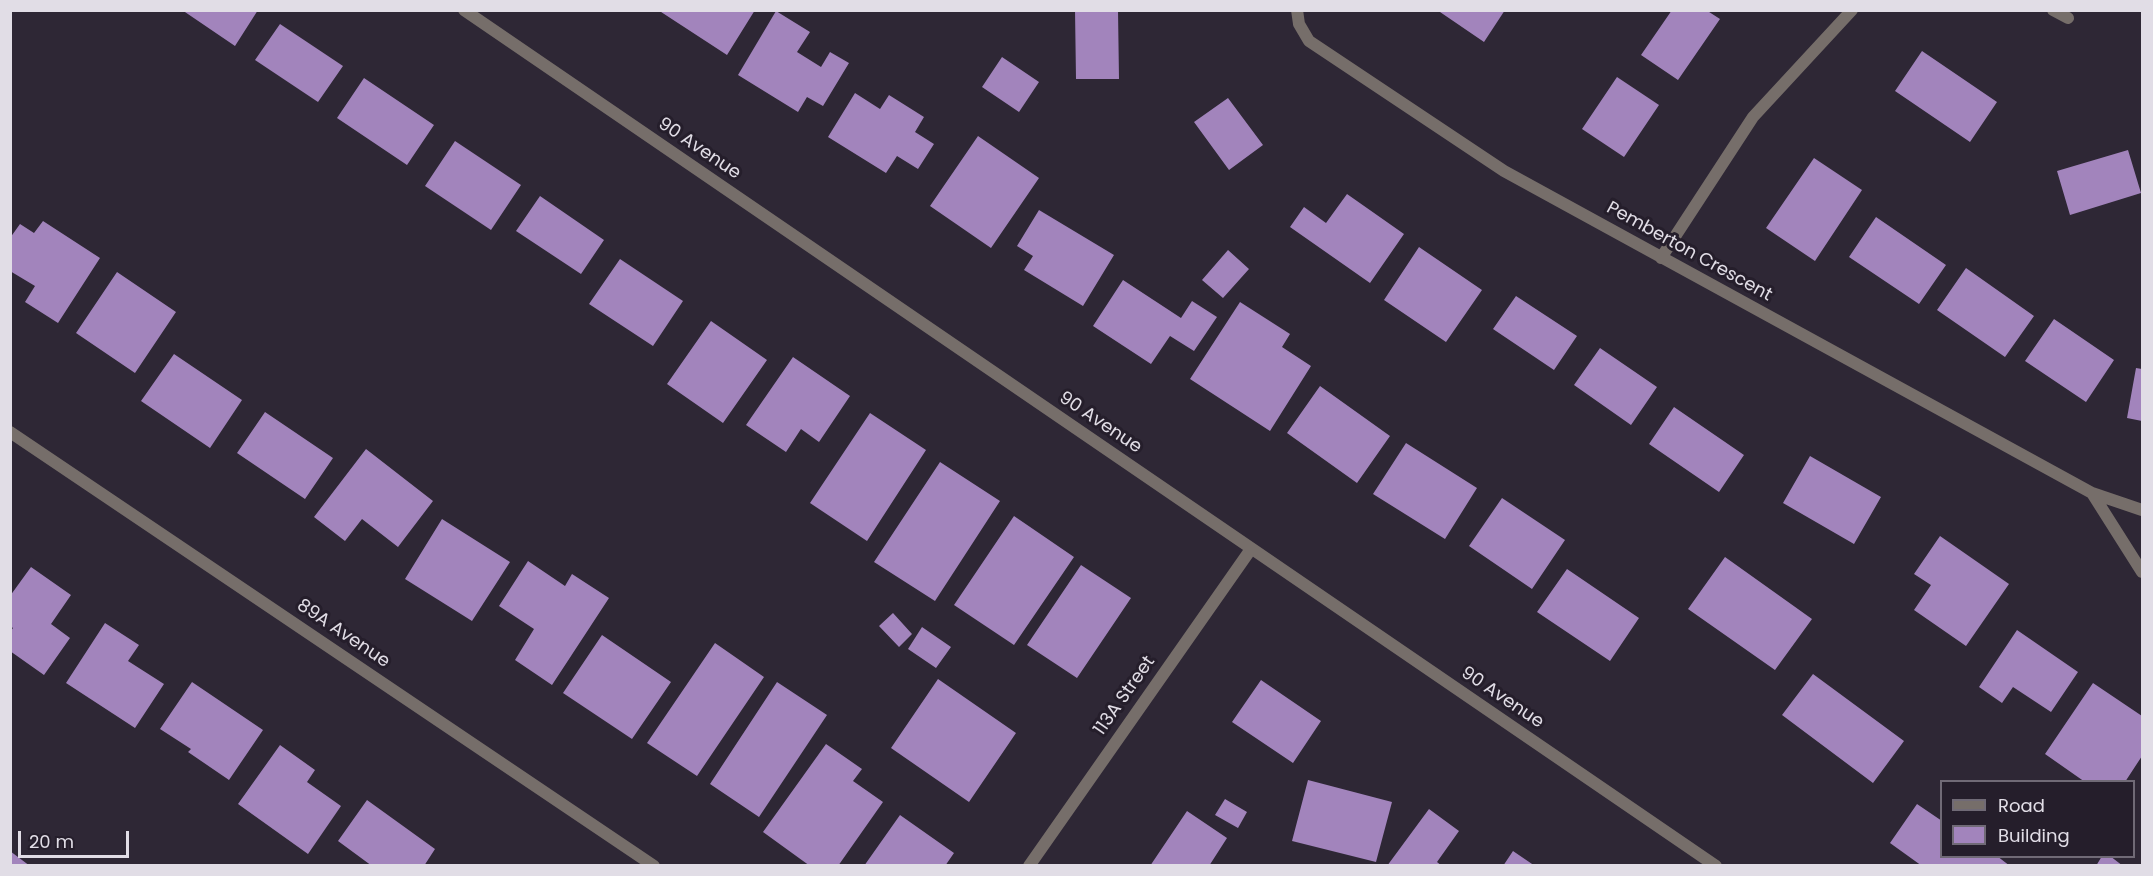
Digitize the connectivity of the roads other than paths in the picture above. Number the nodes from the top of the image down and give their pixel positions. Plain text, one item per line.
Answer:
1 (464, 10) edge
2 (1297, 10) edge
3 (1852, 10) edge
4 (2053, 10) edge
5 (2067, 18) dead end
6 (1662, 258) junction
7 (10, 432) edge
8 (2092, 493) junction
9 (2142, 510) edge
10 (1251, 549) junction
11 (2142, 572) edge
12 (654, 866) edge
13 (1029, 866) edge
14 (1716, 866) edge

1 - 10 street, 90 Avenue
2 - 6 street, Pemberton Crescent
3 - 6 street
4 - 5 street
6 - 8 street, Pemberton Crescent
7 - 12 street, 89A Avenue
8 - 9 street, Pemberton Crescent
8 - 11 street, Pemberton Crescent
10 - 13 street, 113A Street
10 - 14 street, 90 Avenue

